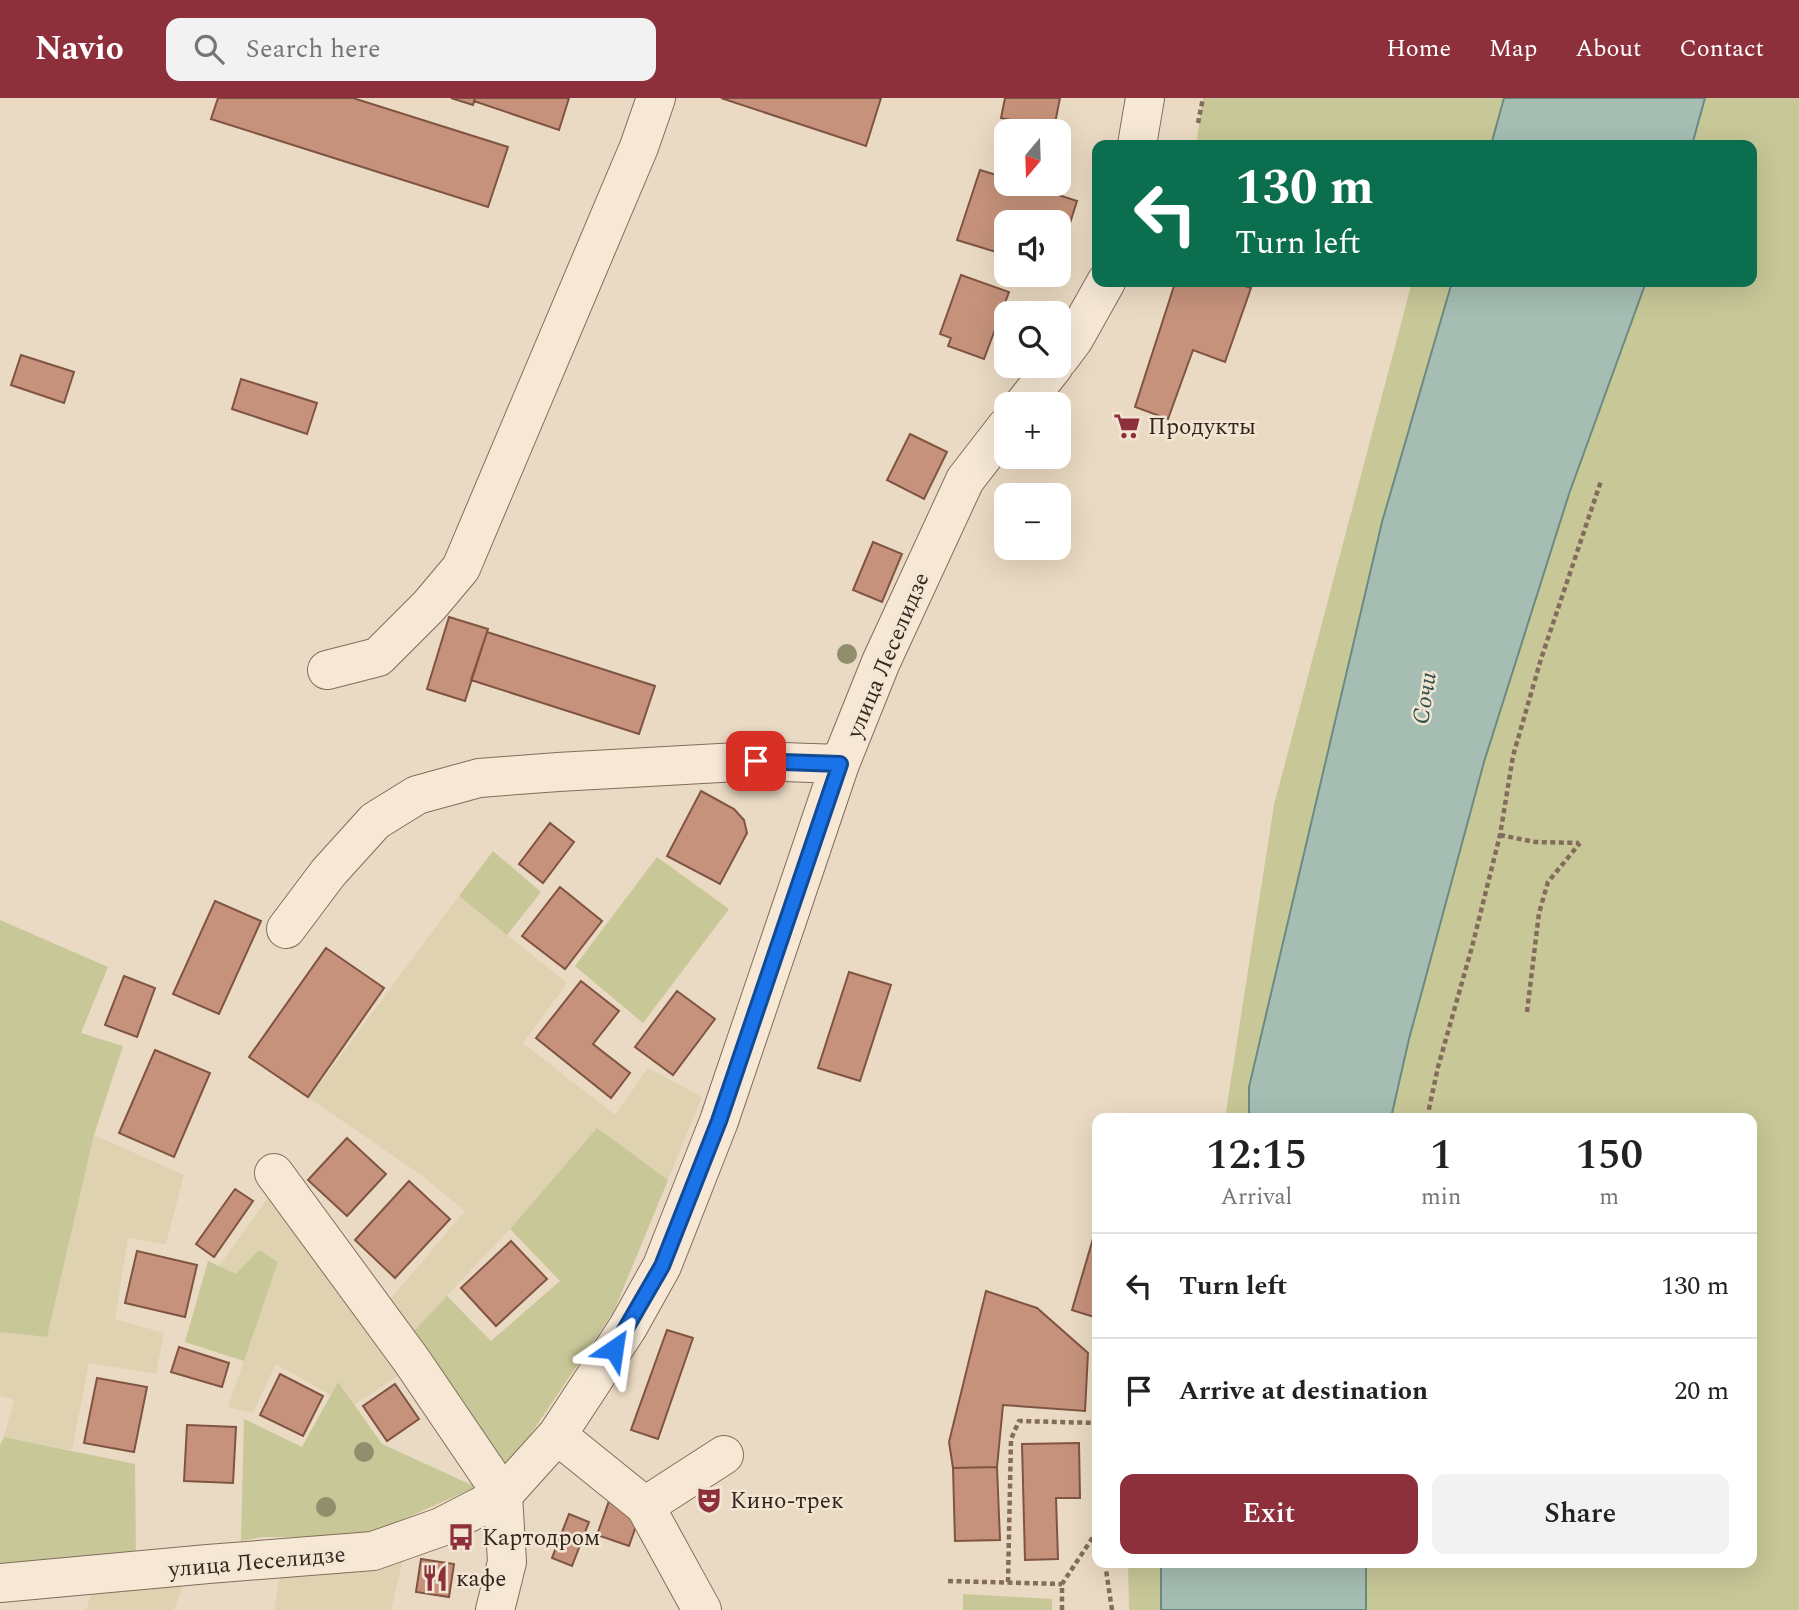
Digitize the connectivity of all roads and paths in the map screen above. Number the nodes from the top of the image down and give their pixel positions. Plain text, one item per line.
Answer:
1 (656, 98) edge
2 (1145, 98) edge
3 (1203, 98) edge
4 (1198, 123) dead end
5 (1138, 140) edge
6 (1103, 287) edge
7 (1071, 343) edge
8 (1045, 378) edge
9 (1033, 392) edge
10 (994, 443) edge
11 (1601, 481) dead end
12 (327, 670) dead end
13 (840, 764) junction
14 (1500, 835) junction
15 (286, 929) dead end
16 (1527, 1012) dead end
17 (1428, 1113) edge
18 (274, 1173) dead end
19 (1092, 1423) edge
20 (557, 1435) junction
21 (724, 1455) dead end
22 (503, 1495) junction
23 (645, 1506) junction
24 (1092, 1539) edge
25 (1106, 1568) edge
26 (948, 1581) dead end
27 (1008, 1582) junction
28 (0, 1583) edge
29 (1062, 1584) junction
30 (495, 1610) edge
31 (702, 1610) edge
32 (1062, 1610) edge
33 (1112, 1610) edge

1 - 12 street
2 - 5 street
3 - 4 path
6 - 7 street
8 - 9 street
10 - 13 street, улица Леселидзе
11 - 14 path
13 - 15 street
13 - 20 street, улица Леселидзе
14 - 16 path
14 - 17 path
18 - 22 street
19 - 27 path
20 - 22 street, улица Леселидзе
20 - 23 street
21 - 23 street
22 - 28 street, улица Леселидзе
22 - 30 street
23 - 31 street
24 - 29 path
25 - 33 path
26 - 27 path
27 - 29 path
29 - 32 path

